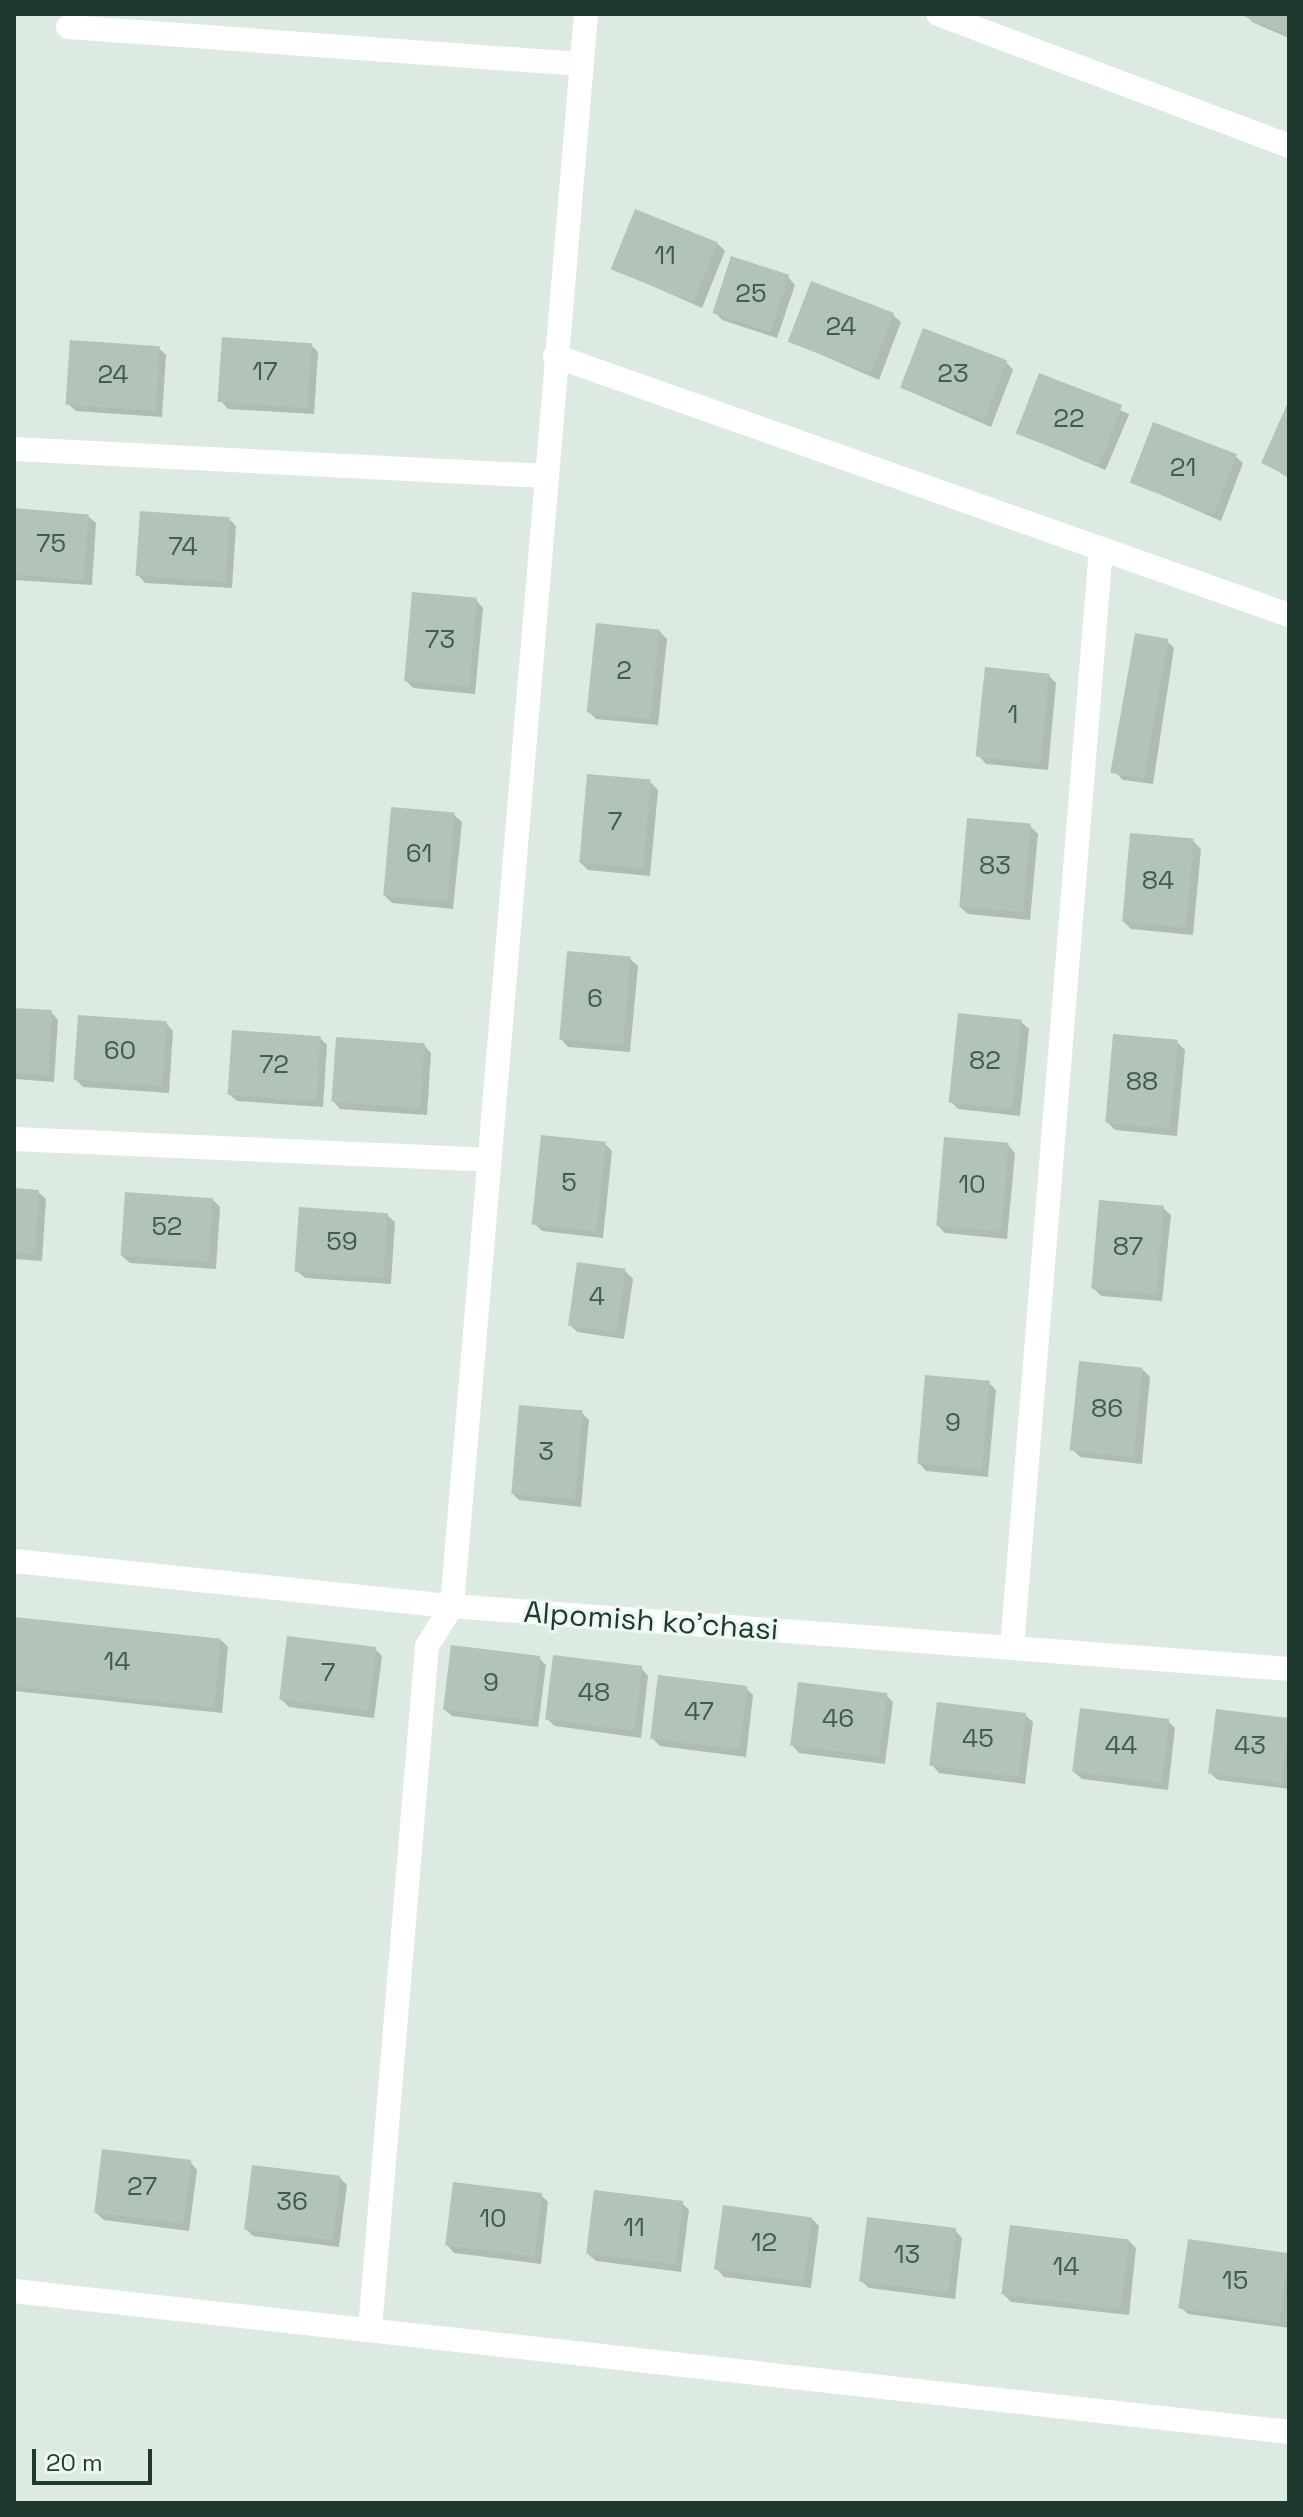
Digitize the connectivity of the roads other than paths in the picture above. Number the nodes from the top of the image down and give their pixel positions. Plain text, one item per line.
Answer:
1 (586, 14) edge
2 (938, 14) edge
3 (68, 27) dead end
4 (581, 64) junction
5 (1289, 146) edge
6 (555, 356) junction
7 (14, 449) edge
8 (545, 476) junction
9 (1101, 549) junction
10 (1289, 615) edge
11 (14, 1139) edge
12 (489, 1160) junction
13 (14, 1561) edge
14 (452, 1606) junction
15 (1012, 1647) junction
16 (1289, 1669) edge
17 (14, 2291) edge
18 (370, 2329) junction
19 (1289, 2432) edge

1 - 4 street
2 - 5 street
3 - 4 street
4 - 6 street
6 - 8 street
6 - 9 street
7 - 8 street
8 - 12 street
9 - 10 street
9 - 15 street
11 - 12 street
12 - 14 street
13 - 14 street, Alpomish ko'chasi
14 - 15 street, Alpomish ko'chasi
14 - 18 street
15 - 16 street, Alpomish ko'chasi
17 - 18 street
18 - 19 street

